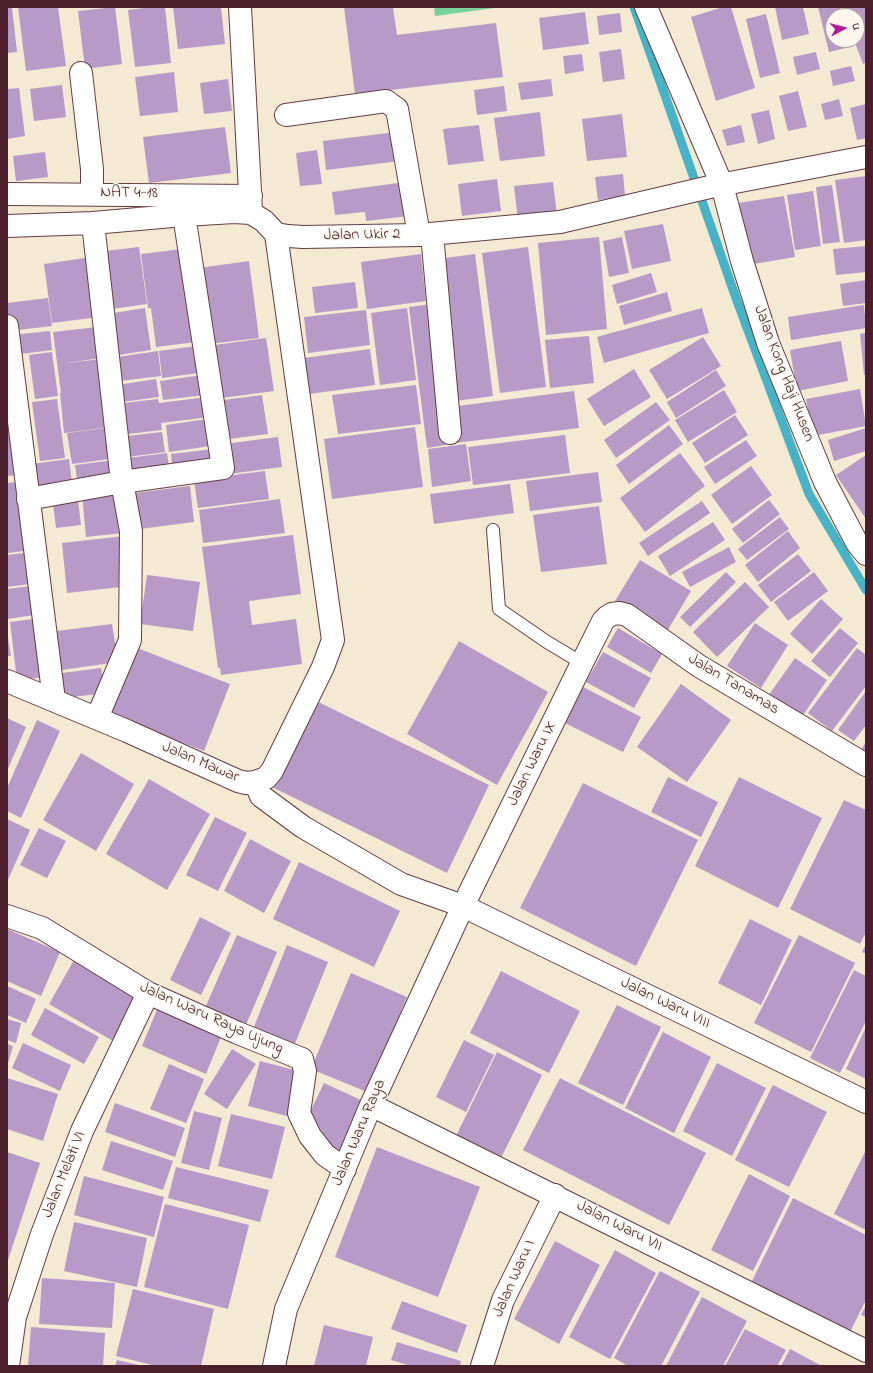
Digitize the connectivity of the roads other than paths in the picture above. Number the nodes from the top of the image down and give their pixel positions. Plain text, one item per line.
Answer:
1 (240, 7) edge
2 (646, 7) edge
3 (81, 73) dead end
4 (286, 115) dead end
5 (866, 157) edge
6 (718, 186) junction
7 (7, 194) edge
8 (92, 194) junction
9 (251, 204) junction
10 (184, 215) junction
11 (93, 223) junction
12 (7, 226) edge
13 (276, 234) junction
14 (426, 234) junction
15 (7, 326) edge
16 (450, 433) dead end
17 (122, 482) junction
18 (28, 499) junction
19 (492, 530) dead end
20 (863, 544) edge
21 (602, 621) joint
22 (582, 663) junction
23 (7, 681) edge
24 (54, 700) junction
25 (97, 718) junction
26 (866, 765) edge
27 (256, 782) junction
28 (463, 906) junction
29 (7, 916) edge
30 (148, 993) junction
31 (866, 1102) edge
32 (371, 1105) junction
33 (345, 1169) junction
34 (555, 1195) junction
35 (866, 1351) edge
36 (8, 1366) edge
37 (274, 1366) edge
38 (482, 1366) edge

1 - 9 street
2 - 6 street, Jalan Kong Haji Husen
3 - 8 street
4 - 14 street
5 - 6 street, Jalan Ukir 2
6 - 14 street, Jalan Ukir 2
6 - 20 street, Jalan Kong Haji Husen
7 - 8 street, NAT 4-18
8 - 9 street, NAT 4-18
9 - 10 street
9 - 13 street
10 - 11 street
10 - 17 street
11 - 12 street
11 - 17 street
13 - 14 street, Jalan Ukir 2
13 - 27 street
14 - 16 street
15 - 18 street
17 - 18 street
17 - 25 street
18 - 24 street
19 - 22 lane
21 - 22 street, Jalan Waru IX
21 - 26 street, Jalan Tanamas
22 - 28 street, Jalan Waru IX
23 - 24 street, Jalan Mawar
24 - 25 street, Jalan Mawar
25 - 27 street, Jalan Mawar
27 - 28 street, Jalan Mawar
28 - 31 street, Jalan Waru VIII
28 - 32 street, Jalan Waru Raya
29 - 30 street, Jalan Waru Raya Ujung
30 - 33 street, Jalan Waru Raya Ujung
30 - 36 street, Jalan Melati VI
32 - 33 street, Jalan Waru Raya
32 - 34 street, Jalan Waru VII
33 - 37 street, Jalan Waru Raya
34 - 35 street, Jalan Waru VII
34 - 38 street, Jalan Waru I

